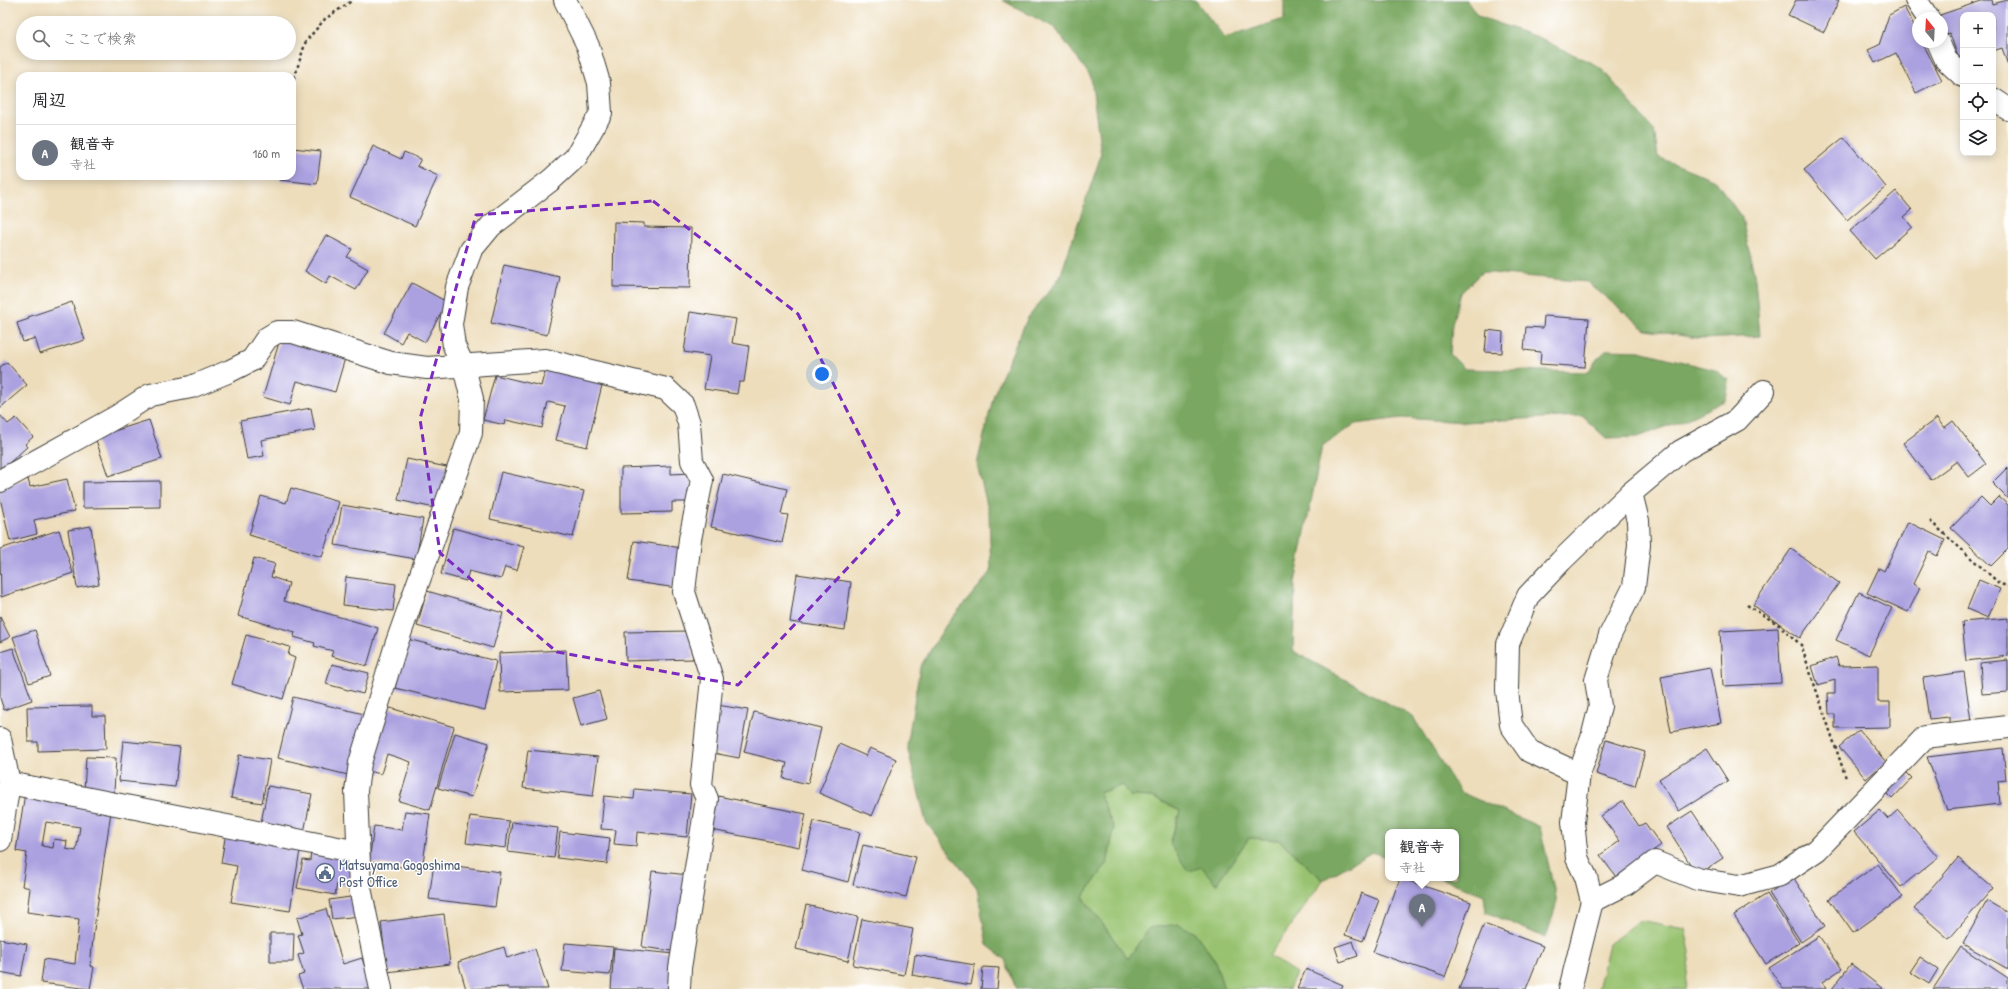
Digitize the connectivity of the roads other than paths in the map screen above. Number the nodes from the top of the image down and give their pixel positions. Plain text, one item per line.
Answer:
1 (565, 0) edge
2 (1916, 0) edge
3 (1924, 12) edge
4 (1941, 48) edge
5 (1960, 73) edge
6 (1996, 101) edge
7 (2008, 109) edge
8 (464, 367) junction
9 (1764, 391) dead end
10 (0, 481) edge
11 (1631, 493) junction
12 (2008, 727) edge
13 (0, 739) edge
14 (1579, 774) junction
15 (9, 783) junction
16 (0, 840) edge
17 (358, 852) junction
18 (1592, 901) junction
19 (381, 989) edge
20 (679, 989) edge
21 (1570, 989) edge

1 - 8 street
2 - 3 street
4 - 5 street
6 - 7 street
8 - 10 street
8 - 17 street
8 - 20 street
9 - 11 street
11 - 14 street
11 - 14 street
12 - 18 street
13 - 15 street
14 - 18 street
15 - 16 street
15 - 17 street
17 - 19 street
18 - 21 street

